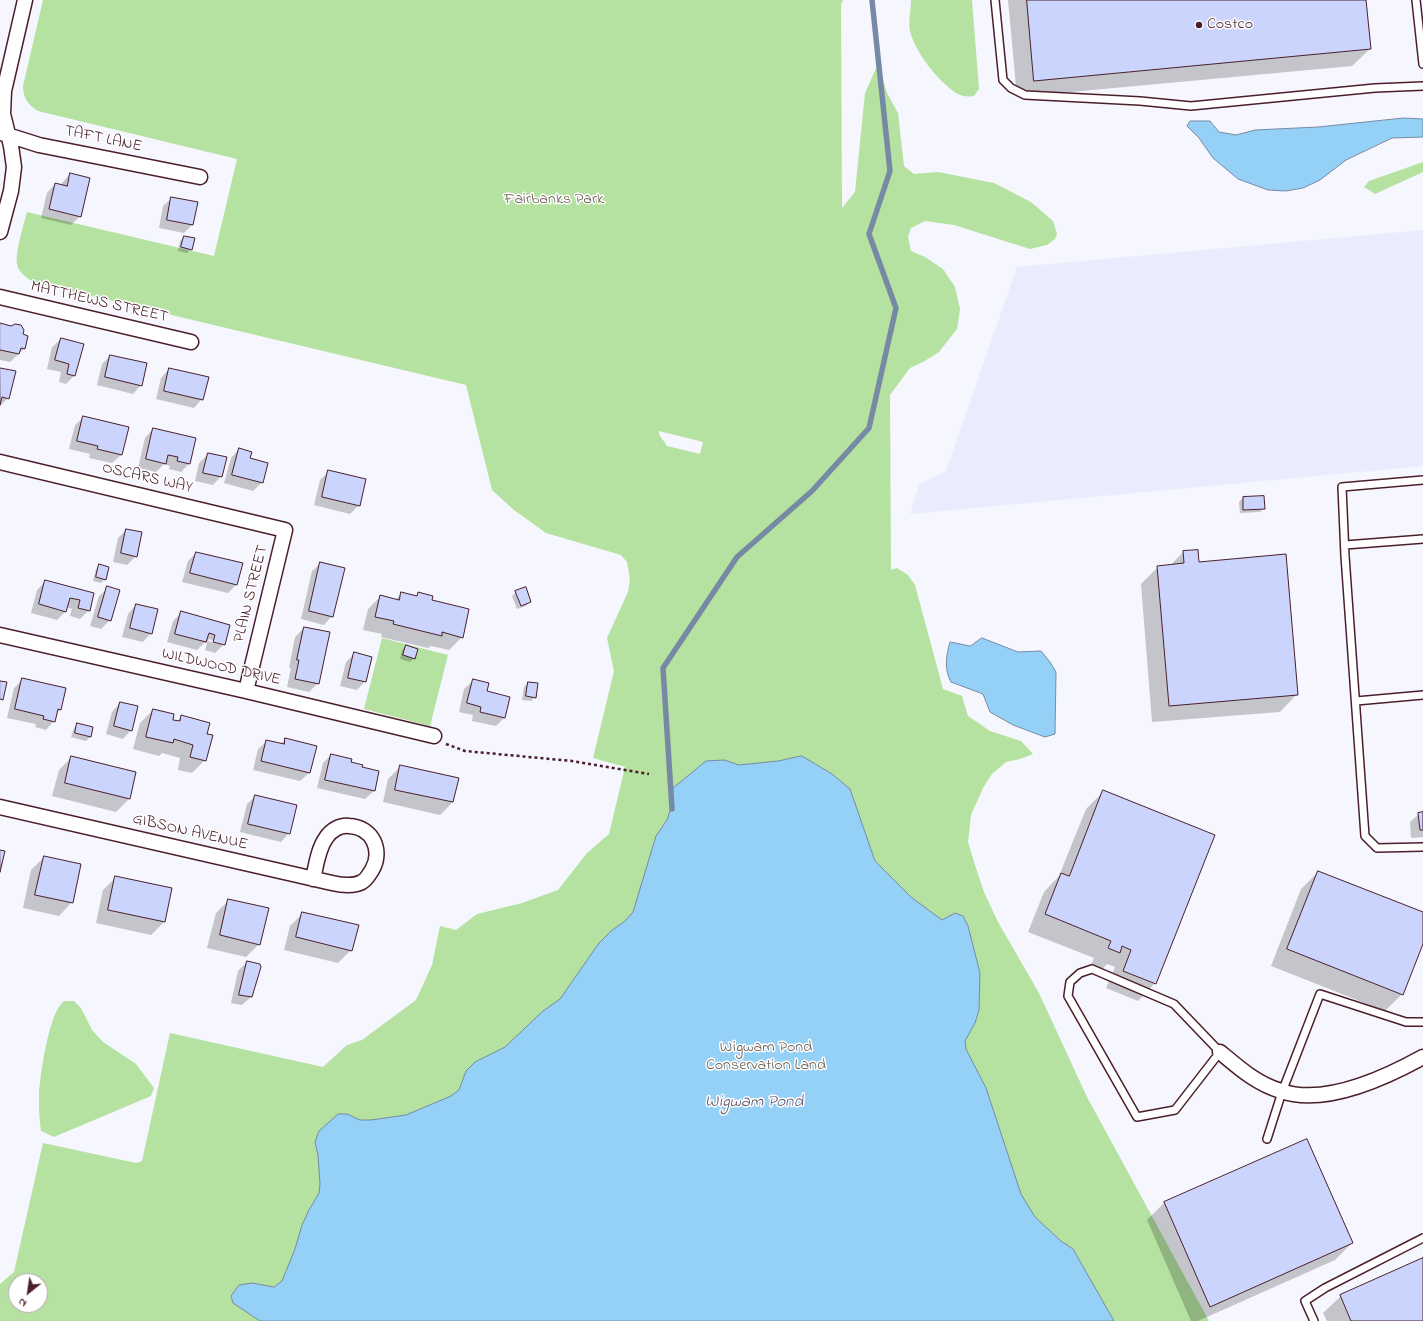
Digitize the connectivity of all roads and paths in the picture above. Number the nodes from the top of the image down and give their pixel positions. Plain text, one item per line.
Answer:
1 (25, 0) edge
2 (995, 0) edge
3 (1416, 0) edge
4 (1421, 30) edge
5 (1423, 64) edge
6 (1423, 86) edge
7 (4, 134) edge
8 (200, 177) dead end
9 (0, 232) edge
10 (0, 297) edge
11 (191, 342) dead end
12 (0, 462) edge
13 (1423, 480) edge
14 (285, 530) joint
15 (1423, 539) edge
16 (1345, 545) junction
17 (0, 635) edge
18 (246, 691) junction
19 (1423, 695) edge
20 (1356, 701) junction
21 (434, 736) joint
22 (649, 774) dead end
23 (0, 806) edge
24 (1423, 847) edge
25 (312, 879) junction
26 (1423, 1022) edge
27 (1220, 1052) junction
28 (1423, 1057) edge
29 (1282, 1092) junction
30 (1267, 1139) dead end
31 (1423, 1238) edge
32 (1314, 1321) edge

1 - 7 street
2 - 6 lane
3 - 4 lane
4 - 5 lane
7 - 8 street, TAFT LANE
7 - 9 street
10 - 11 street, MATTHEWS STREET
12 - 14 street, OSCARS WAY
13 - 16 lane
14 - 18 street, PLAIN STREET
15 - 16 lane
16 - 20 lane
17 - 18 street, WILDWOOD DRIVE
18 - 21 street, WILDWOOD DRIVE
19 - 20 lane
20 - 24 lane
21 - 22 path
23 - 25 street, GIBSON AVENUE
25 - 25 street, GIBSON AVENUE
26 - 29 lane
27 - 27 lane
27 - 29 street
28 - 29 street
29 - 30 lane
31 - 32 lane

